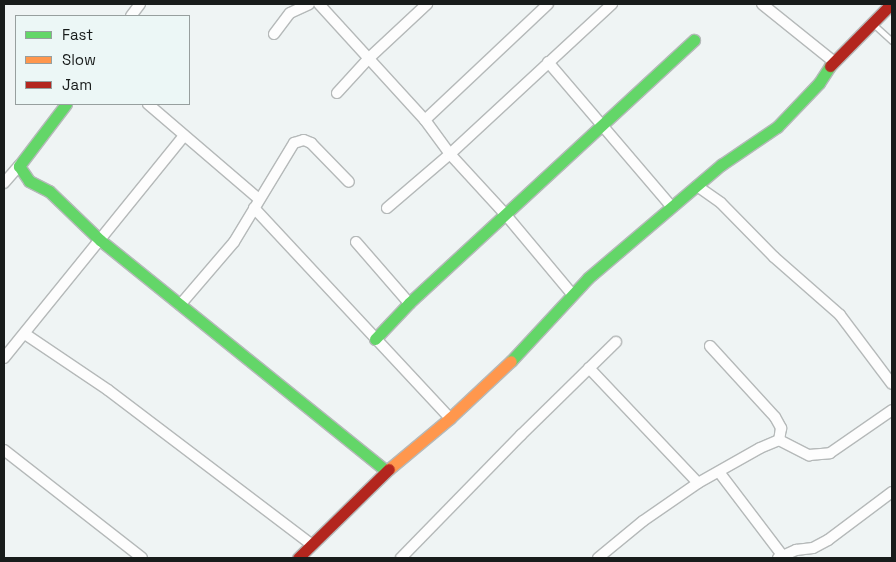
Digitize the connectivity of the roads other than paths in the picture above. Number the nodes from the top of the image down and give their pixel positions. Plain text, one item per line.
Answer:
1 (140, 4) edge
2 (309, 4) edge
3 (320, 4) edge
4 (427, 4) edge
5 (548, 4) edge
6 (612, 4) edge
7 (762, 4) edge
8 (891, 4) edge
9 (132, 15) edge
10 (872, 23) junction
11 (274, 34) dead end
12 (694, 40) dead end
13 (892, 41) edge
14 (368, 59) junction
15 (548, 62) junction
16 (833, 62) junction
17 (336, 93) dead end
18 (65, 105) edge
19 (149, 105) edge
20 (425, 120) junction
21 (602, 126) junction
22 (184, 136) junction
23 (450, 154) junction
24 (19, 166) junction
25 (349, 182) dead end
26 (4, 183) edge
27 (697, 186) junction
28 (257, 203) junction
29 (672, 207) junction
30 (387, 208) dead end
31 (506, 215) junction
32 (100, 240) junction
33 (356, 242) dead end
34 (572, 294) junction
35 (410, 303) junction
36 (180, 305) junction
37 (25, 334) junction
38 (375, 339) junction
39 (616, 342) dead end
40 (710, 346) dead end
41 (4, 358) edge
42 (589, 368) junction
43 (892, 384) edge
44 (892, 410) edge
45 (450, 418) junction
46 (779, 440) junction
47 (4, 450) edge
48 (386, 471) junction
49 (719, 472) junction
50 (698, 483) junction
51 (892, 492) edge
52 (312, 545) junction
53 (780, 557) edge
54 (142, 558) edge
55 (298, 558) edge
56 (401, 558) edge
57 (598, 558) edge

1 - 9 street
2 - 11 street
3 - 14 street
4 - 14 street
5 - 20 street
6 - 15 street
7 - 16 street
8 - 10 street
10 - 13 lane
10 - 16 street
12 - 21 street
14 - 17 street
14 - 20 street
15 - 21 street
15 - 23 street
16 - 27 street
18 - 24 street
19 - 22 street
20 - 23 street
21 - 29 street
21 - 31 street
22 - 28 street
22 - 32 street
23 - 30 street
23 - 31 street
24 - 26 street
24 - 32 street
25 - 28 street
27 - 29 street
27 - 43 street
28 - 36 street
28 - 38 street
29 - 34 street
31 - 34 street
31 - 35 street
32 - 36 street
32 - 37 street
33 - 35 street
34 - 45 street
35 - 38 street
36 - 48 street
37 - 41 street
37 - 52 street
38 - 45 street
39 - 42 street
40 - 46 street
42 - 50 street
42 - 56 street
44 - 46 street
45 - 48 street
46 - 49 street
47 - 54 street
48 - 52 street
49 - 50 street
49 - 53 street
50 - 57 street
51 - 53 street
52 - 55 street

